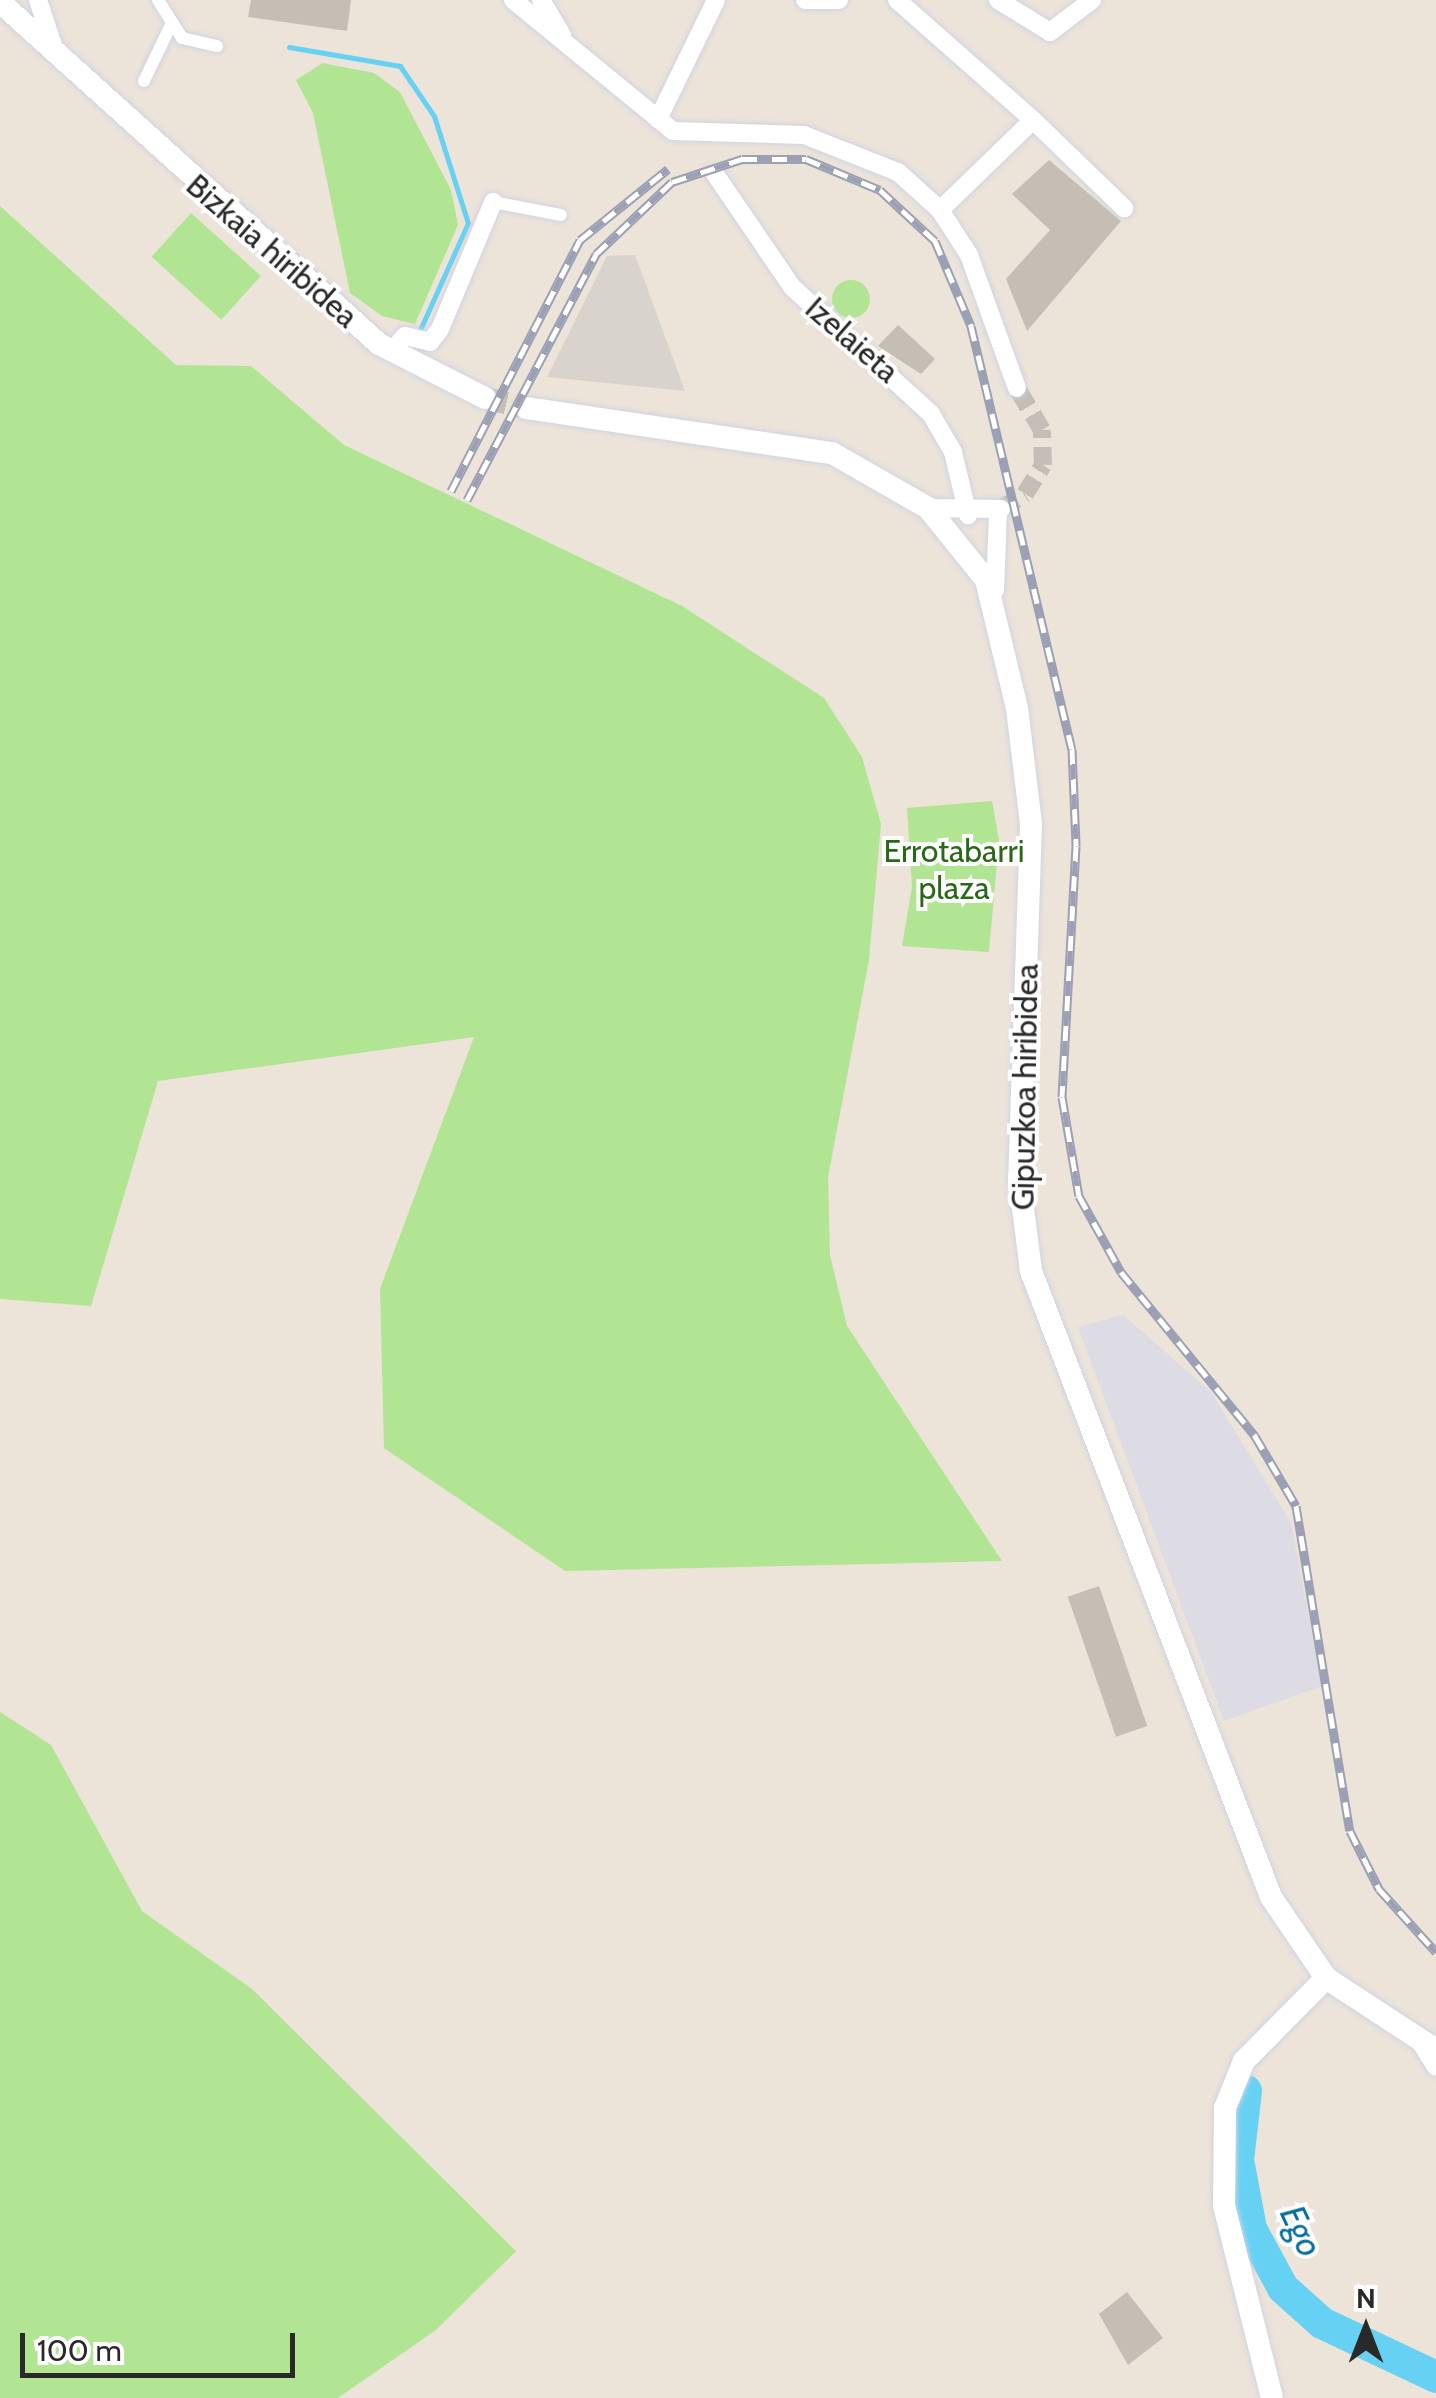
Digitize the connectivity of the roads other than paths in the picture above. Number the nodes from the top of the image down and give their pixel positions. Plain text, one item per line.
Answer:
1 (38, 0) edge
2 (158, 0) edge
3 (513, 0) edge
4 (716, 0) edge
5 (805, 0) edge
6 (839, 0) edge
7 (896, 0) edge
8 (998, 0) edge
9 (1092, 0) edge
10 (0, 2) edge
11 (544, 4) edge
12 (170, 27) junction
13 (562, 36) junction
14 (218, 46) dead end
15 (67, 69) junction
16 (144, 81) dead end
17 (658, 120) junction
18 (1033, 120) junction
19 (715, 174) dead end
20 (493, 202) joint
21 (1124, 208) dead end
22 (940, 210) junction
23 (561, 215) dead end
24 (391, 352) junction
25 (1017, 388) tunnel mouth
26 (485, 398) tunnel mouth
27 (526, 408) tunnel mouth
28 (928, 508) junction
29 (998, 514) junction
30 (968, 515) junction
31 (998, 616) junction
32 (1326, 1978) junction
33 (1429, 2047) edge
34 (1436, 2067) edge
35 (1272, 2398) edge

1 - 15 street
2 - 12 street
3 - 13 street
4 - 17 street
5 - 6 street
7 - 18 street
8 - 9 street
10 - 15 street, Bizkaia hiribidea
11 - 13 street
12 - 14 street
12 - 16 street
13 - 17 street
15 - 24 street, Bizkaia hiribidea
17 - 22 street
18 - 21 street
18 - 22 street
19 - 30 street, Izelaieta
20 - 23 street
20 - 24 street
22 - 25 street
24 - 26 street, Bizkaia hiribidea
27 - 28 street, Gipuzkoa hiribidea
28 - 29 street
28 - 30 street
28 - 31 street, Gipuzkoa hiribidea
29 - 30 street
29 - 31 street
31 - 32 street, Gipuzkoa hiribidea
32 - 33 street, Gipuzkoa hiribidea
32 - 35 street
33 - 34 street

